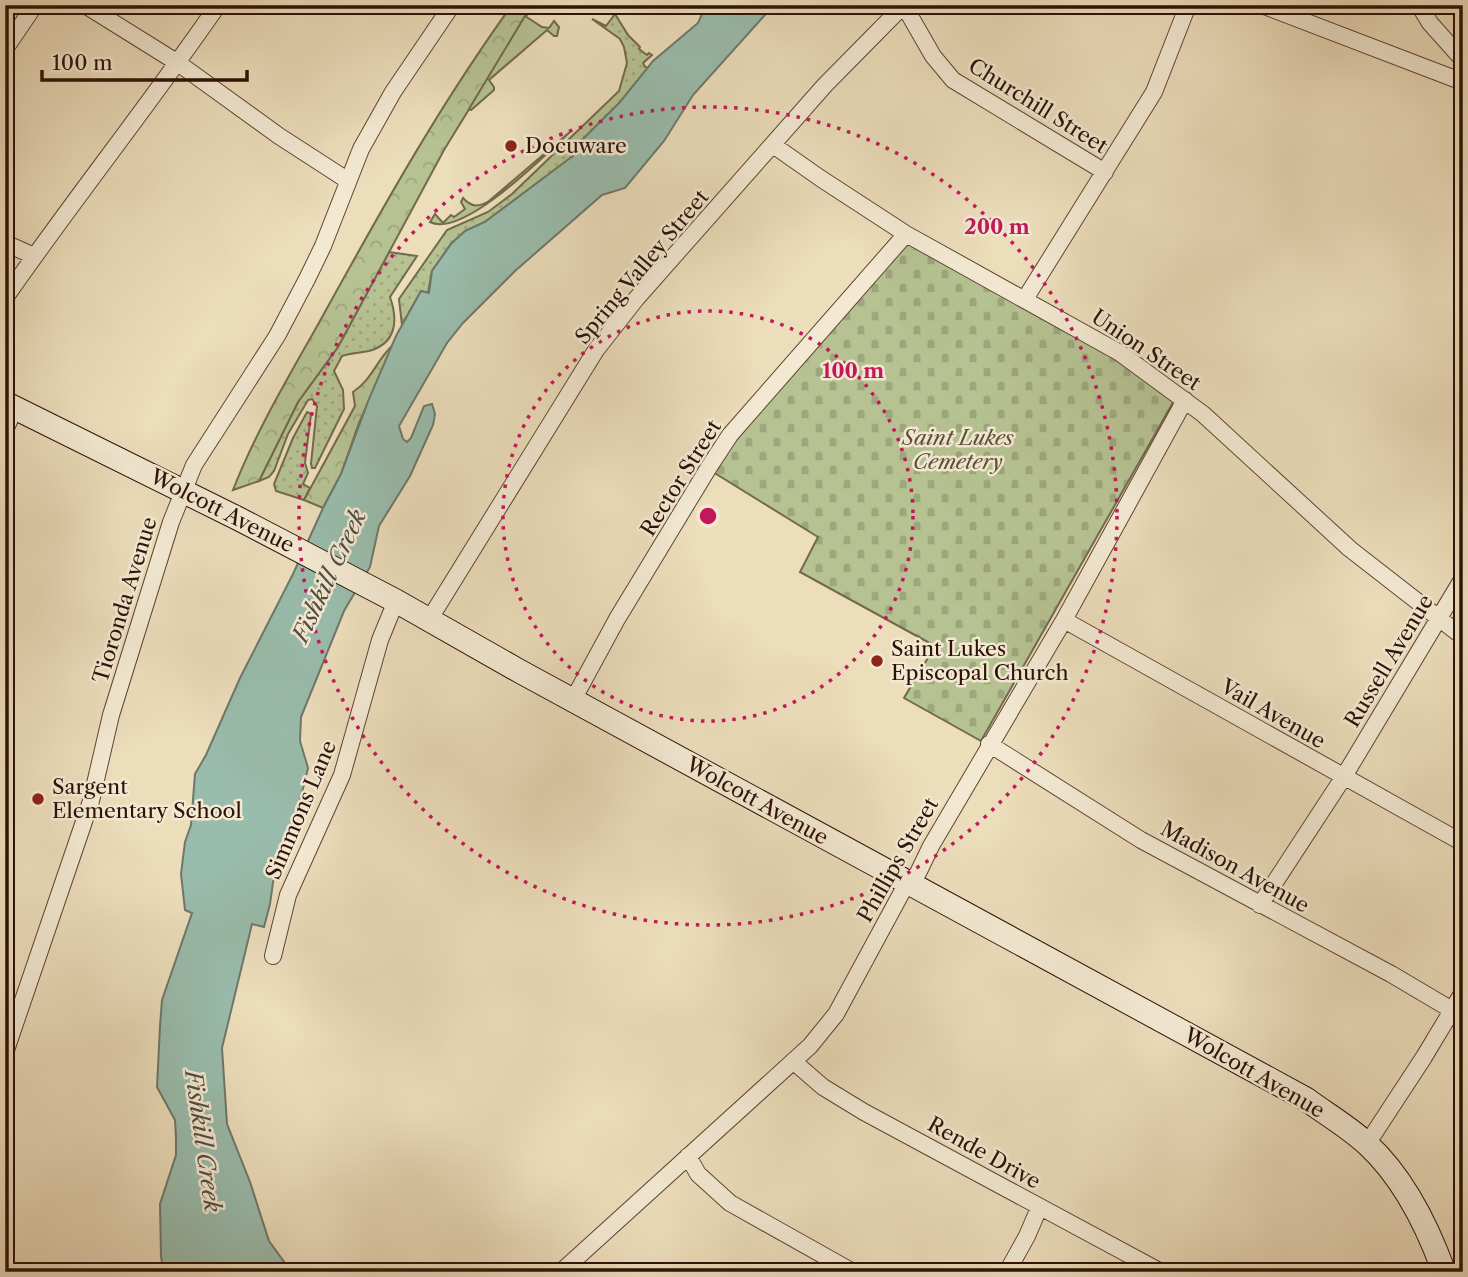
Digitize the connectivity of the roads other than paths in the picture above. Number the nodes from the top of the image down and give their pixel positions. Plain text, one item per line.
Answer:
1 (35, 5) edge
2 (85, 5) edge
3 (218, 5) edge
4 (452, 5) edge
5 (904, 5) edge
6 (912, 5) edge
7 (1188, 5) edge
8 (1262, 5) edge
9 (1419, 5) edge
10 (5, 49) edge
11 (1463, 60) edge
12 (178, 63) junction
13 (1463, 82) edge
14 (774, 145) junction
15 (1105, 172) junction
16 (347, 180) junction
17 (906, 234) junction
18 (5, 243) edge
19 (34, 256) junction
20 (5, 298) edge
21 (1025, 299) junction
22 (1185, 400) junction
23 (10, 405) edge
24 (5, 430) edge
25 (191, 494) junction
26 (1463, 578) edge
27 (391, 599) junction
28 (1438, 618) junction
29 (429, 620) junction
30 (1064, 620) junction
31 (1463, 637) edge
32 (573, 700) junction
33 (989, 744) junction
34 (1343, 778) junction
35 (1463, 843) edge
36 (909, 883) junction
37 (1260, 905) junction
38 (273, 956) dead end
39 (1463, 992) edge
40 (1452, 1010) junction
41 (1463, 1024) edge
42 (5, 1053) edge
43 (793, 1060) junction
44 (1367, 1144) junction
45 (688, 1156) junction
46 (1039, 1208) junction
47 (571, 1268) edge
48 (853, 1272) edge
49 (1007, 1272) edge
50 (1161, 1272) edge
51 (1444, 1272) edge

1 - 10 street
2 - 12 street
3 - 12 street
4 - 16 street, Tioronda Avenue
5 - 14 street, Spring Valley Street
6 - 15 street, Churchill Street
7 - 15 street
8 - 13 street
9 - 11 street
12 - 16 street
12 - 19 street
14 - 17 street, Union Street
14 - 29 street, Spring Valley Street
15 - 21 street
16 - 25 street, Tioronda Avenue
17 - 21 street, Union Street
17 - 32 street, Rector Street
18 - 19 street
19 - 20 street
21 - 22 street, Union Street
22 - 28 street, Union Street
22 - 30 street, Phillips Street
23 - 24 street
23 - 25 main road, Wolcott Avenue
25 - 27 main road, Wolcott Avenue
25 - 42 street, Tioronda Avenue
26 - 28 street, Russell Avenue
27 - 29 main road, Wolcott Avenue
27 - 38 street, Simmons Lane
28 - 31 street, Union Street
28 - 34 street, Russell Avenue
29 - 32 main road, Wolcott Avenue
30 - 33 street, Phillips Street
30 - 34 street, Vail Avenue
32 - 36 main road, Wolcott Avenue
33 - 36 street, Phillips Street
33 - 37 street, Madison Avenue
34 - 35 street, Vail Avenue
34 - 37 street, Russell Avenue
36 - 43 street, Phillips Street
36 - 44 main road, Wolcott Avenue
37 - 40 street, Madison Avenue
39 - 40 street
40 - 41 street, Madison Avenue
40 - 44 street
43 - 45 street, Phillips Street
43 - 46 street, Rende Drive
44 - 51 main road, Wolcott Avenue
45 - 47 street, Phillips Street
45 - 48 street
46 - 49 street
46 - 50 street, Rende Drive

